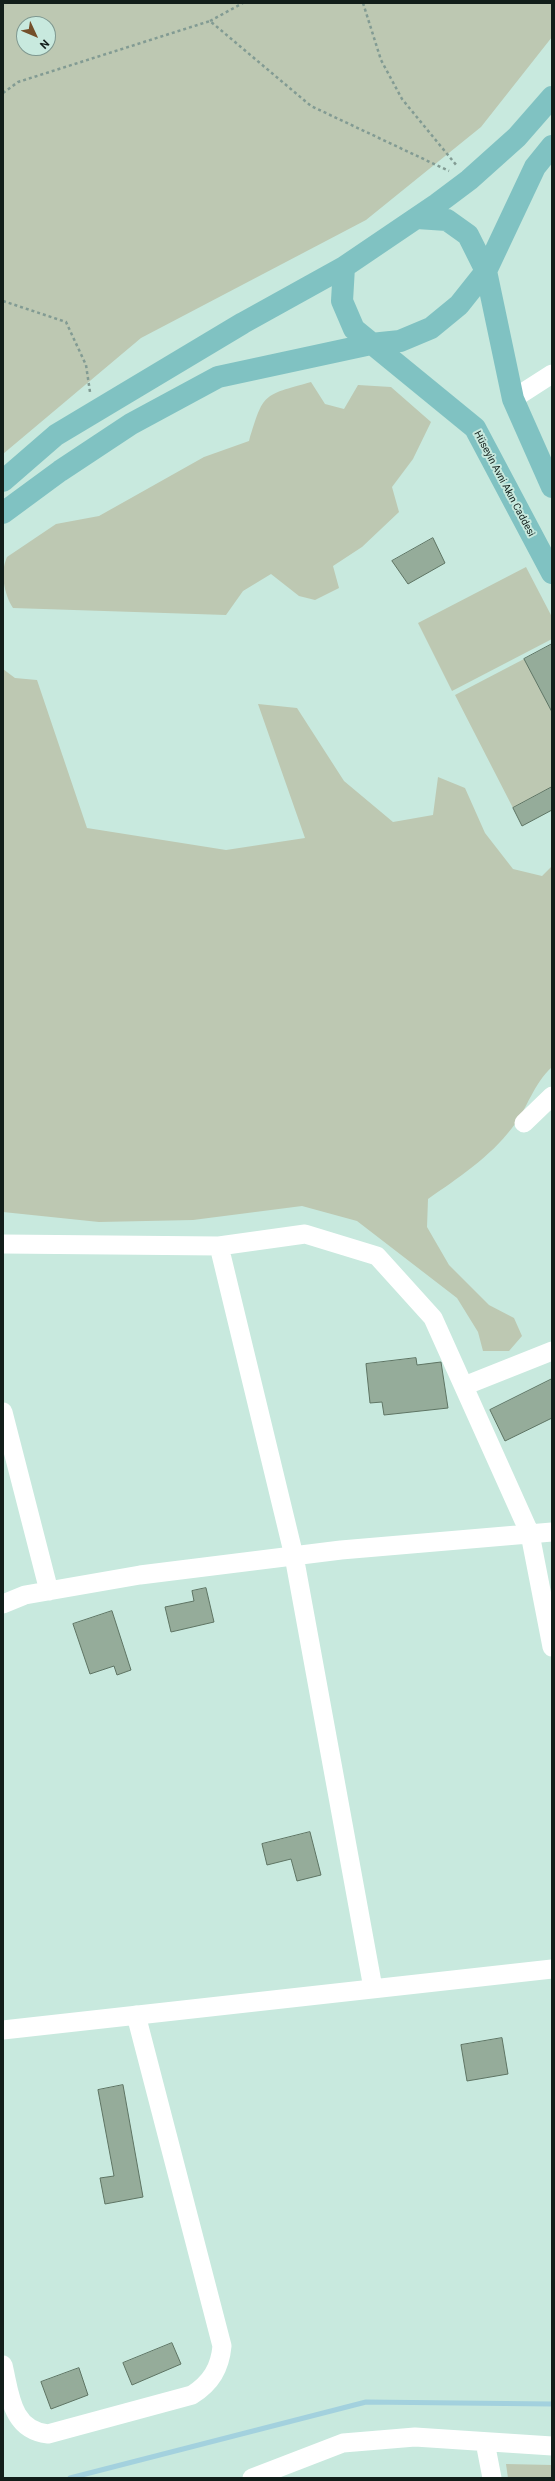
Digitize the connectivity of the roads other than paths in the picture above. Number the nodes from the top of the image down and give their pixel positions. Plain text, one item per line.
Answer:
1 (552, 96) edge
2 (552, 146) edge
3 (417, 218) junction
4 (344, 267) junction
5 (486, 271) junction
6 (371, 344) junction
7 (552, 374) edge
8 (513, 399) junction
9 (3, 481) edge
10 (552, 488) edge
11 (3, 513) edge
12 (552, 573) edge
13 (552, 1096) edge
14 (524, 1123) dead end
15 (3, 1244) edge
16 (219, 1246) junction
17 (552, 1351) edge
18 (464, 1386) junction
19 (3, 1412) edge
20 (552, 1532) edge
21 (530, 1534) junction
22 (294, 1556) junction
23 (49, 1591) junction
24 (3, 1604) edge
25 (552, 1647) edge
26 (552, 1970) edge
27 (373, 1988) junction
28 (136, 2015) junction
29 (3, 2030) edge
30 (3, 2365) edge
31 (485, 2442) junction
32 (552, 2446) edge
33 (252, 2478) edge
34 (492, 2478) edge

1 - 3 main road
2 - 5 main road
3 - 4 main road
3 - 5 main road
4 - 6 main road
4 - 9 main road
5 - 6 main road
5 - 8 main road
6 - 11 main road
6 - 12 main road, Hüseyin Avni Akın Caddesi
7 - 8 street
8 - 10 main road
13 - 14 street
15 - 16 street
16 - 18 street
16 - 22 street
17 - 18 street
18 - 21 street
19 - 23 street
20 - 21 street
21 - 22 street
21 - 25 street
22 - 23 street
22 - 27 street
23 - 24 street
26 - 27 street
27 - 28 street
28 - 29 street
28 - 30 street
31 - 32 street
31 - 33 street
31 - 34 street

